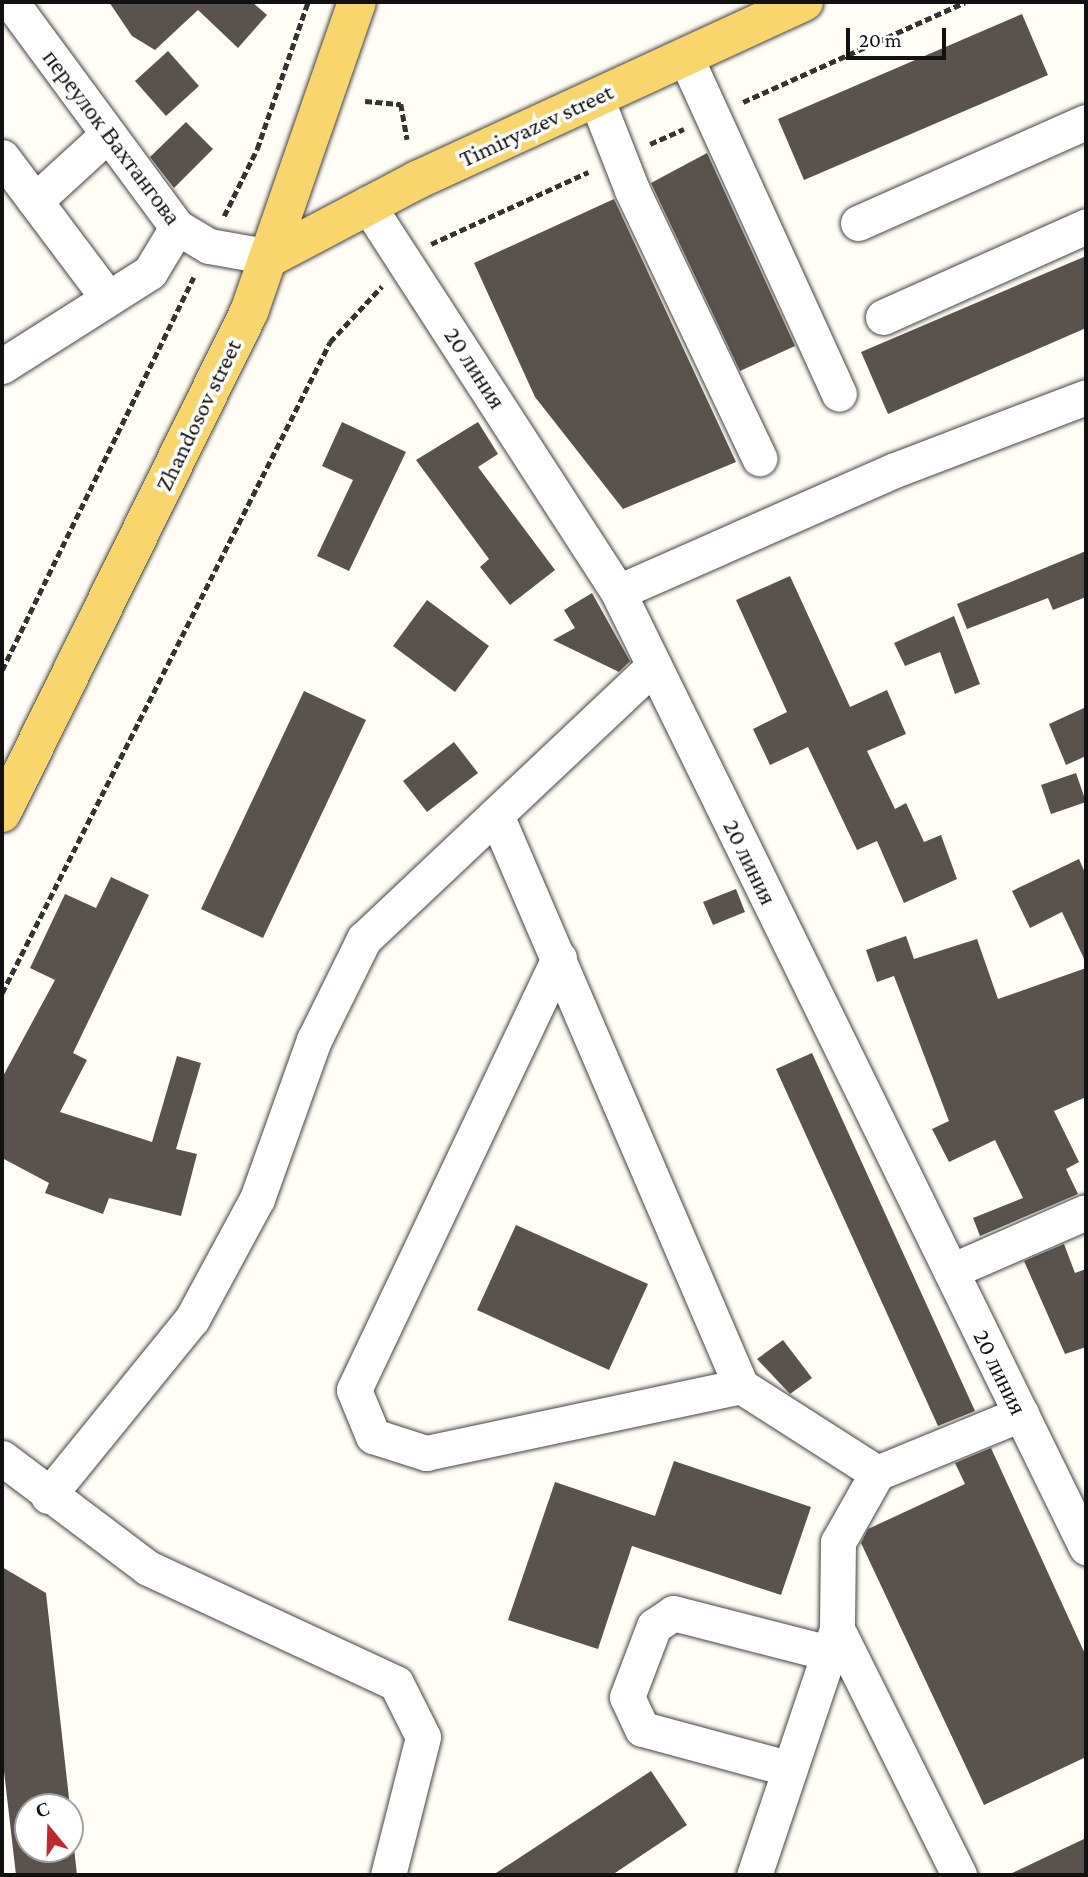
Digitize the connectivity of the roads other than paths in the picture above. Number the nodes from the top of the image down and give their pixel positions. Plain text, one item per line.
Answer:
1 (11, 2) edge
2 (357, 2) edge
3 (804, 2) edge
4 (685, 56) junction
5 (596, 98) junction
6 (1083, 132) edge
7 (106, 136) junction
8 (2, 157) edge
9 (35, 201) junction
10 (367, 204) junction
11 (858, 223) dead end
12 (1086, 226) edge
13 (177, 227) junction
14 (271, 257) junction
15 (108, 298) junction
16 (883, 317) dead end
17 (2, 366) edge
18 (839, 394) dead end
19 (1086, 397) edge
20 (759, 458) dead end
21 (618, 592) junction
22 (654, 666) junction
23 (2, 813) edge
24 (496, 815) junction
25 (559, 958) junction
26 (1086, 1212) edge
27 (951, 1271) junction
28 (741, 1387) junction
29 (1021, 1415) junction
30 (2, 1458) edge
31 (877, 1473) junction
32 (48, 1496) junction
33 (1081, 1525) edge
34 (833, 1641) junction
35 (787, 1768) junction
36 (388, 1875) edge
37 (754, 1875) edge
38 (960, 1875) edge

1 - 7 street, переулок Вахтангова
2 - 14 main road, Zhandosov street
3 - 4 main road, Timiryazev street
4 - 5 main road, Timiryazev street
4 - 18 street
5 - 10 main road, Timiryazev street
5 - 20 street
6 - 11 street
7 - 9 street
7 - 13 street, переулок Вахтангова
8 - 9 street
9 - 15 street
10 - 14 main road, Timiryazev street
10 - 21 street, 20 линия
12 - 16 street
13 - 14 street, переулок Вахтангова
13 - 15 street
14 - 23 main road, Zhandosov street
15 - 17 street
19 - 21 street
21 - 22 street, 20 линия
22 - 24 street
22 - 27 street, 20 линия
24 - 25 street
24 - 32 street
25 - 28 street
25 - 28 street
26 - 27 street
27 - 29 street, 20 линия
28 - 31 street
29 - 31 street
29 - 33 street, 20 линия
30 - 32 street
31 - 34 street
32 - 36 street
34 - 35 street
34 - 35 street
34 - 38 street
35 - 37 street

